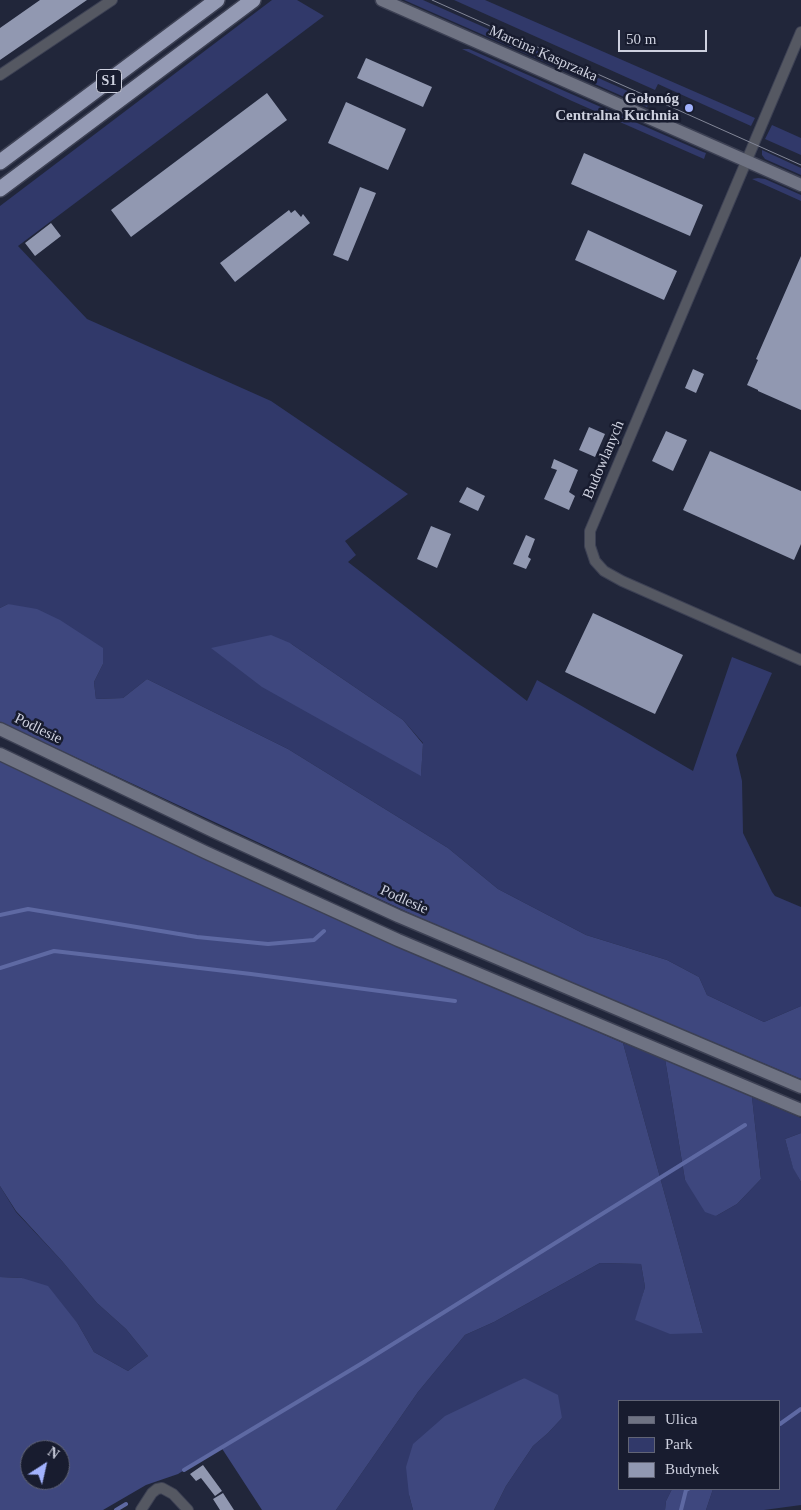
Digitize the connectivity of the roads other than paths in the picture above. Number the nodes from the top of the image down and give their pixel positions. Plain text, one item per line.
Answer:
1 (112, 0) edge
2 (217, 0) edge
3 (382, 0) edge
4 (250, 2) edge
5 (801, 32) edge
6 (0, 75) edge
7 (747, 161) junction
8 (0, 162) edge
9 (801, 185) edge
10 (0, 189) edge
11 (801, 660) edge
12 (0, 729) edge
13 (0, 754) edge
14 (801, 1087) edge
15 (801, 1110) edge
16 (141, 1510) edge
17 (188, 1510) edge

1 - 6 street
2 - 8 highway, S1
3 - 7 street, Marcina Kasprzaka
4 - 10 highway, S1
5 - 7 street, Budowlanych
7 - 9 street, Marcina Kasprzaka
7 - 11 street, Budowlanych
12 - 14 street, Podlesie
13 - 15 street
16 - 17 street

